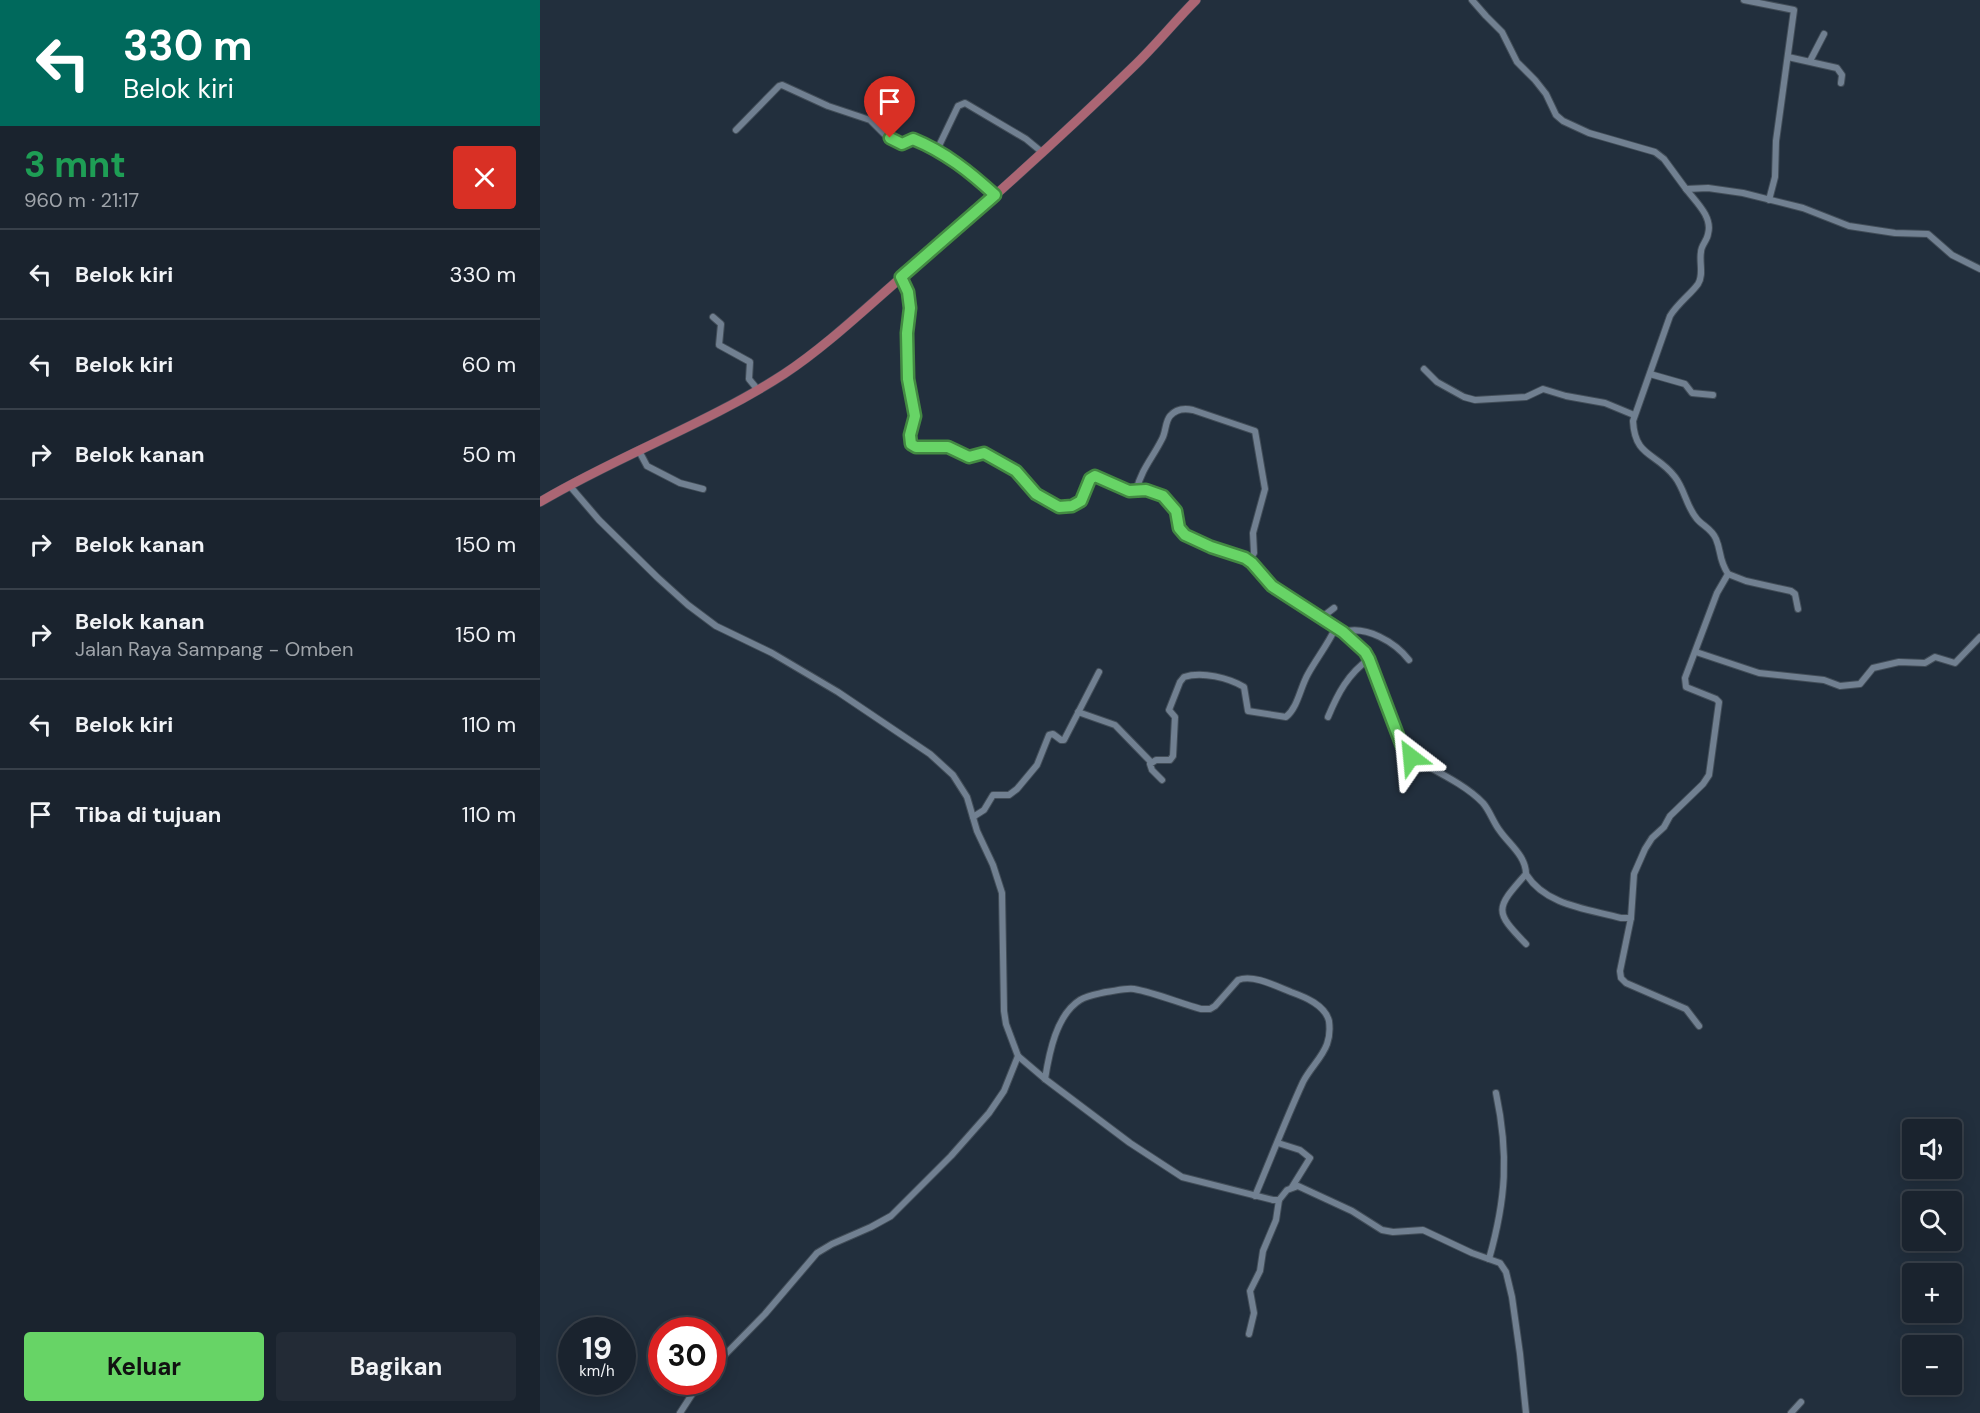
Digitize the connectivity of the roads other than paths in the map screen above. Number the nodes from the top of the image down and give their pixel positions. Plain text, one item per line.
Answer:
1 (1196, 0) edge
2 (1472, 0) edge
3 (1744, 0) edge
4 (1824, 34) dead end
5 (1788, 57) junction
6 (1810, 61) junction
7 (1841, 83) dead end
8 (736, 130) dead end
9 (938, 150) junction
10 (1043, 153) junction
11 (1686, 189) junction
12 (995, 195) junction
13 (1769, 200) junction
14 (1980, 269) edge
15 (901, 277) junction
16 (713, 317) dead end
17 (1424, 369) dead end
18 (1650, 374) junction
19 (758, 390) junction
20 (1713, 395) dead end
21 (1634, 415) junction
22 (639, 451) junction
23 (569, 485) junction
24 (703, 489) dead end
25 (1136, 491) junction
26 (540, 502) edge
27 (1250, 561) junction
28 (1728, 573) junction
29 (1334, 608) dead end
30 (1798, 609) dead end
31 (1322, 618) junction
32 (1336, 627) junction
33 (1343, 632) junction
34 (1980, 637) edge
35 (1696, 652) junction
36 (1369, 659) junction
37 (1409, 660) dead end
38 (1099, 672) dead end
39 (1078, 712) junction
40 (1328, 717) dead end
41 (1150, 762) junction
42 (1162, 780) dead end
43 (973, 817) junction
44 (1527, 874) junction
45 (1631, 918) junction
46 (1526, 945) dead end
47 (1699, 1026) dead end
48 (1018, 1056) junction
49 (1045, 1079) junction
50 (1496, 1093) dead end
51 (1278, 1143) junction
52 (1292, 1187) junction
53 (1255, 1196) junction
54 (1279, 1200) junction
55 (1489, 1259) junction
56 (1249, 1334) dead end
57 (726, 1354) edge
58 (692, 1395) edge
59 (1801, 1402) dead end
60 (680, 1413) edge
61 (1526, 1413) edge
62 (1791, 1413) edge

1 - 10 main road
2 - 11 street
3 - 5 street
4 - 6 street
5 - 6 street
5 - 13 street
6 - 7 street
8 - 9 street
9 - 10 street
9 - 12 street
10 - 12 main road
11 - 13 street
11 - 18 street
12 - 15 main road
13 - 14 street
15 - 19 main road
15 - 25 street
16 - 19 street
17 - 21 street
18 - 20 street
18 - 21 street
19 - 22 main road
21 - 28 street
22 - 23 main road
22 - 24 street
23 - 26 main road
23 - 43 street
25 - 27 street
25 - 27 street
27 - 31 street
28 - 30 street
28 - 35 street
29 - 31 street
31 - 32 street
32 - 33 street
32 - 41 street
33 - 36 street
33 - 37 street
34 - 35 street
35 - 45 street
36 - 40 street
36 - 44 street
38 - 39 street
39 - 41 street
39 - 43 street
41 - 42 street
43 - 48 street
44 - 45 street
44 - 46 street
45 - 47 street
48 - 49 street
48 - 57 street
49 - 51 street
49 - 53 street
50 - 55 street
51 - 52 street
51 - 53 street
52 - 54 street
52 - 55 street
53 - 54 street
54 - 56 street
55 - 61 street
58 - 60 street
59 - 62 street

